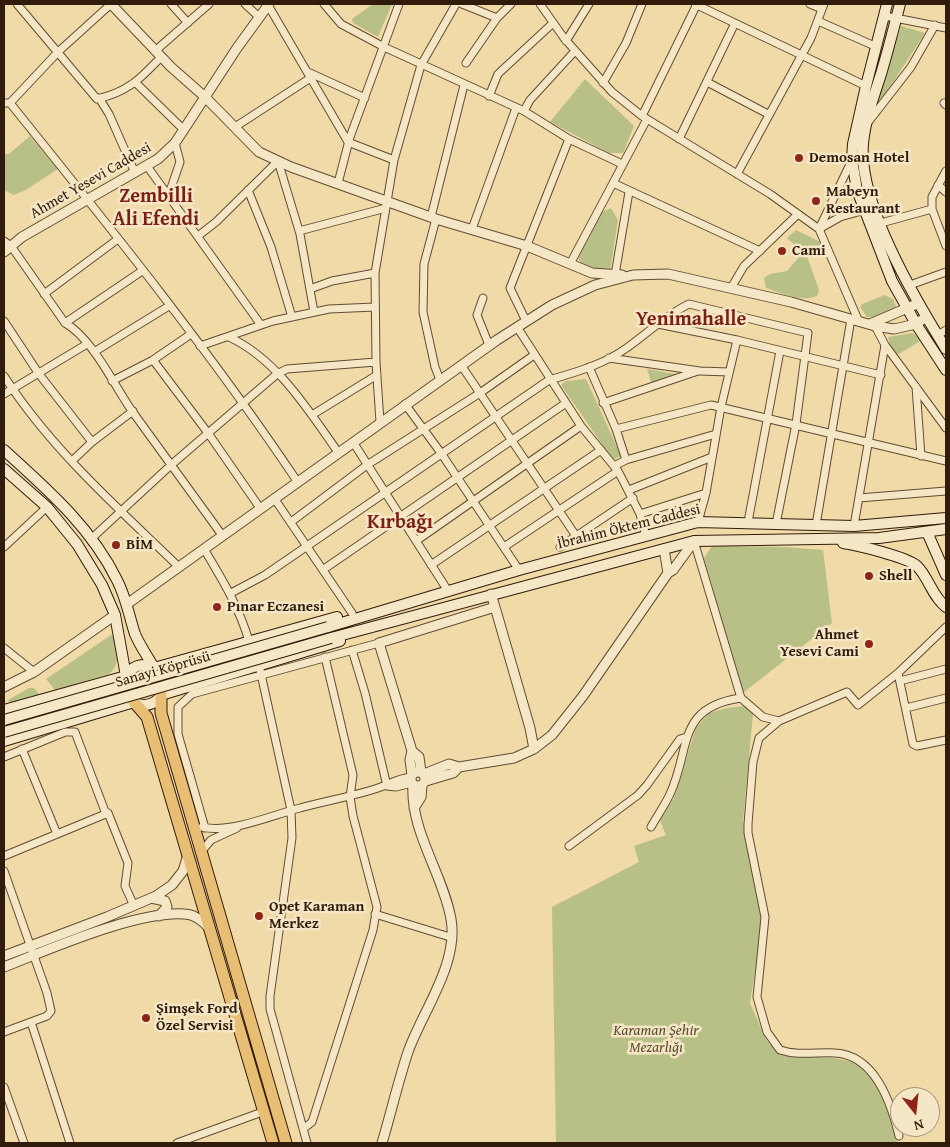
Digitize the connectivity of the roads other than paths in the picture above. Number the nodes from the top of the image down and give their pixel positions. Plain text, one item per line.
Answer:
1 (17, 4) edge
2 (111, 4) edge
3 (171, 4) edge
4 (209, 4) edge
5 (245, 4) edge
6 (269, 4) edge
7 (324, 4) edge
8 (399, 4) edge
9 (456, 4) edge
10 (462, 4) edge
11 (511, 4) edge
12 (540, 4) edge
13 (589, 4) edge
14 (642, 4) edge
15 (696, 4) edge
16 (810, 4) edge
17 (888, 4) edge
18 (900, 4) edge
19 (823, 7) edge
20 (884, 16) junction
21 (259, 17) junction
22 (497, 18) junction
23 (896, 18) junction
24 (818, 21) junction
25 (188, 22) junction
26 (554, 23) junction
27 (735, 23) junction
28 (935, 25) junction
29 (946, 28) edge
30 (566, 40) junction
31 (384, 47) junction
32 (877, 47) junction
33 (575, 51) junction
34 (58, 52) junction
35 (158, 54) junction
36 (801, 55) junction
37 (466, 63) dead end
38 (421, 65) junction
39 (310, 75) junction
40 (136, 82) junction
41 (707, 82) junction
42 (603, 83) junction
43 (464, 85) junction
44 (866, 86) junction
45 (489, 96) junction
46 (205, 97) junction
47 (99, 98) junction
48 (364, 98) junction
49 (7, 103) edge
50 (516, 108) junction
51 (524, 111) junction
52 (768, 114) junction
53 (644, 118) junction
54 (867, 123) junction
55 (235, 127) junction
56 (184, 130) junction
57 (569, 139) junction
58 (679, 139) junction
59 (348, 142) junction
60 (176, 143) junction
61 (394, 160) junction
62 (852, 160) junction
63 (278, 161) junction
64 (622, 164) junction
65 (147, 166) junction
66 (946, 171) edge
67 (135, 173) junction
68 (737, 174) junction
69 (338, 183) junction
70 (613, 183) junction
71 (938, 185) junction
72 (248, 190) junction
73 (629, 192) junction
74 (946, 192) edge
75 (169, 194) junction
76 (88, 200) junction
77 (387, 205) junction
78 (865, 210) junction
79 (932, 210) junction
80 (798, 214) junction
81 (434, 218) junction
82 (881, 223) junction
83 (472, 229) junction
84 (819, 229) junction
85 (299, 230) junction
86 (198, 236) junction
87 (118, 239) junction
88 (6, 246) edge
89 (527, 246) junction
90 (946, 246) edge
91 (760, 251) junction
92 (570, 264) junction
93 (142, 271) junction
94 (946, 272) edge
95 (375, 273) junction
96 (615, 275) junction
97 (633, 275) junction
98 (910, 285) junction
99 (732, 288) junction
100 (310, 289) junction
101 (44, 294) junction
102 (483, 298) dead end
103 (919, 303) junction
104 (170, 306) junction
105 (375, 307) junction
106 (906, 307) junction
107 (314, 312) junction
108 (292, 317) junction
109 (926, 317) junction
110 (4, 321) edge
111 (526, 321) junction
112 (65, 323) junction
113 (863, 323) junction
114 (658, 324) junction
115 (916, 324) junction
116 (261, 325) junction
117 (517, 327) junction
118 (942, 332) edge
119 (191, 334) junction
120 (229, 337) junction
121 (737, 340) junction
122 (87, 344) junction
123 (489, 345) junction
124 (885, 345) junction
125 (200, 346) junction
126 (946, 349) edge
127 (780, 351) junction
128 (94, 352) junction
129 (534, 355) junction
130 (608, 358) junction
131 (805, 358) junction
132 (153, 360) junction
133 (376, 362) junction
134 (461, 365) junction
135 (842, 366) junction
136 (589, 368) junction
137 (700, 370) junction
138 (946, 370) edge
139 (729, 372) junction
140 (39, 374) junction
141 (277, 374) junction
142 (880, 374) junction
143 (377, 375) junction
144 (4, 376) edge
145 (440, 380) junction
146 (549, 380) junction
147 (112, 381) junction
148 (916, 386) junction
149 (12, 388) junction
150 (480, 393) junction
151 (4, 394) edge
152 (244, 402) junction
153 (566, 403) junction
154 (603, 403) junction
155 (405, 404) junction
156 (721, 407) junction
157 (133, 411) junction
158 (312, 415) junction
159 (495, 416) junction
160 (767, 418) junction
161 (380, 422) junction
162 (796, 424) junction
163 (581, 426) junction
164 (946, 428) edge
165 (424, 429) junction
166 (616, 429) junction
167 (831, 432) junction
168 (208, 433) junction
169 (716, 434) junction
170 (511, 440) junction
171 (869, 441) junction
172 (92, 442) junction
173 (353, 442) junction
174 (4, 450) edge
175 (601, 450) junction
176 (338, 452) junction
177 (441, 453) junction
178 (922, 456) junction
179 (712, 457) junction
180 (626, 460) junction
181 (72, 461) junction
182 (946, 461) edge
183 (526, 464) junction
184 (172, 465) junction
185 (367, 465) junction
186 (4, 469) edge
187 (616, 469) junction
188 (457, 478) junction
189 (297, 481) junction
190 (543, 488) junction
191 (629, 490) junction
192 (946, 491) edge
193 (386, 493) junction
194 (706, 494) junction
195 (274, 498) junction
196 (633, 498) junction
197 (859, 498) junction
198 (472, 501) junction
199 (47, 507) junction
200 (260, 508) junction
201 (558, 510) junction
202 (121, 511) junction
203 (640, 514) junction
204 (401, 518) junction
205 (946, 518) edge
206 (291, 522) junction
207 (698, 522) junction
208 (748, 522) junction
209 (776, 524) junction
210 (816, 525) junction
211 (489, 526) junction
212 (854, 526) junction
213 (946, 529) edge
214 (662, 532) junction
215 (927, 532) junction
216 (222, 536) junction
217 (576, 536) junction
218 (646, 536) junction
219 (91, 539) junction
220 (812, 540) junction
221 (416, 541) junction
222 (694, 541) junction
223 (308, 546) junction
224 (4, 547) edge
225 (560, 547) dead end
226 (504, 548) junction
227 (204, 549) junction
228 (664, 549) junction
229 (431, 564) junction
230 (179, 567) junction
231 (324, 570) junction
232 (519, 570) junction
233 (668, 573) junction
234 (946, 576) edge
235 (448, 591) junction
236 (231, 593) junction
237 (491, 594) junction
238 (416, 601) junction
239 (127, 604) junction
240 (495, 607) junction
241 (946, 607) edge
242 (352, 613) junction
243 (416, 614) junction
244 (115, 615) junction
245 (328, 627) joint
246 (946, 627) edge
247 (136, 635) junction
248 (331, 638) joint
249 (120, 640) junction
250 (248, 641) junction
251 (380, 643) junction
252 (4, 648) edge
253 (352, 650) junction
254 (325, 658) junction
255 (154, 668) junction
256 (946, 669) edge
257 (260, 670) junction
258 (34, 672) junction
259 (898, 673) junction
260 (126, 676) junction
261 (900, 681) junction
262 (4, 687) edge
263 (161, 695) junction
264 (742, 698) junction
265 (946, 698) edge
266 (134, 702) junction
267 (906, 708) junction
268 (4, 710) edge
269 (161, 713) junction
270 (147, 717) junction
271 (4, 720) edge
272 (778, 721) junction
273 (4, 732) edge
274 (687, 737) junction
275 (946, 740) edge
276 (4, 741) edge
277 (22, 749) junction
278 (534, 749) junction
279 (4, 757) edge
280 (418, 779) junction
281 (387, 786) junction
282 (350, 797) junction
283 (291, 810) junction
284 (106, 814) junction
285 (192, 823) junction
286 (244, 824) junction
287 (651, 827) dead end
288 (205, 828) junction
289 (57, 834) junction
290 (569, 846) dead end
291 (201, 852) junction
292 (188, 855) junction
293 (4, 856) edge
294 (4, 871) edge
295 (151, 898) junction
296 (134, 906) junction
297 (375, 914) junction
298 (158, 916) junction
299 (210, 929) junction
300 (450, 937) junction
301 (29, 946) junction
302 (4, 956) edge
303 (33, 956) junction
304 (4, 968) edge
305 (32, 1022) junction
306 (4, 1032) edge
307 (4, 1087) edge
308 (890, 1102) edge
309 (265, 1111) junction
310 (303, 1129) junction
311 (24, 1143) edge
312 (70, 1143) edge
313 (177, 1143) edge
314 (273, 1143) edge
315 (286, 1143) edge
316 (307, 1143) edge
317 (382, 1143) edge

1 - 34 street
2 - 34 street
2 - 35 street
3 - 25 street
4 - 25 street
5 - 21 street
6 - 21 street, Ahmet Yesevi Caddesi
6 - 39 street
7 - 31 street
8 - 31 street
9 - 38 street
10 - 22 street
11 - 22 street
12 - 26 street
13 - 30 street
14 - 42 street
15 - 27 street
15 - 53 street
16 - 19 street
17 - 20 main road
18 - 23 main road
19 - 24 street
20 - 23 street
20 - 32 main road
21 - 46 street, Ahmet Yesevi Caddesi
22 - 37 street
23 - 28 street
23 - 54 main road
24 - 32 street
24 - 36 street
25 - 35 street
26 - 30 street
26 - 45 street
27 - 36 street
27 - 41 street
28 - 29 street
28 - 54 street
30 - 33 street
31 - 38 street
31 - 48 street
32 - 44 main road
33 - 42 street
33 - 51 street
34 - 47 street
34 - 49 street
35 - 40 street
35 - 46 street
36 - 44 street
36 - 52 street
38 - 43 street
38 - 61 street
39 - 48 street
39 - 55 street
39 - 59 street
40 - 47 street
40 - 56 street
41 - 52 street
41 - 58 street
42 - 53 street
43 - 45 street
43 - 81 street
44 - 62 main road
45 - 50 street
46 - 55 street
46 - 56 street, Ahmet Yesevi Caddesi
47 - 67 street
48 - 59 street
49 - 76 street
50 - 51 street
50 - 83 street
51 - 57 street
52 - 68 street
53 - 58 street
53 - 64 street
54 - 82 main road
55 - 63 street
56 - 60 street, Ahmet Yesevi Caddesi
57 - 64 street
57 - 89 street
58 - 68 street
59 - 61 street
59 - 69 street
60 - 65 street, Ahmet Yesevi Caddesi
60 - 75 street
61 - 77 street
62 - 78 main road
62 - 84 street
63 - 69 street
63 - 72 street
63 - 85 street
64 - 70 street
65 - 67 street, Ahmet Yesevi Caddesi
65 - 75 street
66 - 71 street
67 - 76 street, Ahmet Yesevi Caddesi
68 - 80 street
69 - 77 street
70 - 73 street
70 - 92 street
71 - 74 street
71 - 79 street
72 - 86 street
72 - 108 street
73 - 91 street
73 - 96 street
75 - 86 street
76 - 87 street
76 - 88 street, Ahmet Yesevi Caddesi
77 - 81 street
77 - 85 street
77 - 95 street
78 - 84 street
78 - 106 main road
79 - 82 street
79 - 90 street
80 - 84 street
80 - 91 street
81 - 83 street
81 - 145 street
82 - 98 main road
83 - 89 street
84 - 113 street
85 - 100 street
86 - 116 street
87 - 93 street
87 - 101 street
88 - 101 street
89 - 92 street
89 - 111 street
91 - 99 street
92 - 96 street
93 - 104 street
93 - 112 street
94 - 98 street
95 - 100 street
95 - 105 street
96 - 97 street
97 - 99 street
97 - 111 street
98 - 103 main road
99 - 113 street
100 - 107 street
101 - 112 street
102 - 123 street
103 - 106 street
103 - 109 main road
104 - 119 street
104 - 128 street
105 - 107 street
105 - 133 street
106 - 113 street
106 - 115 main road
107 - 108 street
108 - 116 street
109 - 115 street
109 - 118 main road
110 - 140 street
111 - 117 street
112 - 122 street
113 - 115 street
113 - 124 street
113 - 135 street
114 - 121 street
114 - 130 street
114 - 131 street
115 - 138 main road
116 - 120 street
117 - 123 street
117 - 129 street
118 - 126 main road
119 - 125 street
119 - 132 street
120 - 125 street
120 - 141 street
121 - 127 street
121 - 139 street
122 - 128 street
122 - 140 street
123 - 134 street
124 - 142 street
124 - 148 street
125 - 152 street
127 - 131 street
127 - 160 street
128 - 147 street
129 - 146 street
129 - 150 street
130 - 136 street
130 - 137 street
131 - 135 street
131 - 162 street
132 - 147 street
132 - 168 street
133 - 141 street
133 - 143 street
134 - 145 street
134 - 150 street
135 - 142 street
135 - 167 street
136 - 146 street
136 - 154 street
137 - 139 street
137 - 154 street
139 - 156 street
140 - 149 street
140 - 172 street
141 - 152 street
141 - 158 street
142 - 171 street
143 - 158 street
143 - 161 street
144 - 149 street
145 - 155 street
146 - 153 street
146 - 159 street
147 - 157 street
148 - 164 street
148 - 178 street
149 - 151 street
149 - 181 street
150 - 159 street
150 - 165 street
152 - 168 street
152 - 189 street
153 - 163 street
153 - 170 street
154 - 166 street
155 - 161 street
155 - 165 street
156 - 160 street
156 - 166 street
156 - 169 street
157 - 172 street
157 - 184 street
158 - 176 street
159 - 170 street
159 - 177 street
160 - 162 street
160 - 208 street
161 - 173 street
162 - 167 street
162 - 209 street
163 - 175 street
163 - 183 street
165 - 177 street
165 - 185 street
166 - 180 street
167 - 171 street
167 - 210 street
168 - 184 street
168 - 200 street
169 - 179 street
169 - 180 street
170 - 183 street
170 - 188 street
171 - 178 street
171 - 197 street
172 - 181 street
173 - 176 street
173 - 185 street
174 - 219 main road
175 - 187 street
175 - 190 street
176 - 189 street
177 - 188 street
177 - 193 street
178 - 182 street
179 - 191 street
179 - 194 street
180 - 187 street
181 - 202 street
183 - 190 street
183 - 198 street
184 - 202 street
184 - 216 street
185 - 193 street
185 - 206 street
186 - 199 main road
187 - 191 street
187 - 201 street
188 - 198 street
188 - 204 street
189 - 195 street
190 - 201 street
190 - 211 street
191 - 196 street
192 - 197 street
193 - 204 street
193 - 223 street
194 - 203 street
194 - 207 street
195 - 200 street
195 - 206 street
196 - 203 street
196 - 217 street
197 - 212 street
198 - 211 street
198 - 221 street
199 - 224 street
199 - 244 main road
200 - 216 street
201 - 217 street
201 - 226 street
202 - 219 street
202 - 230 street
203 - 218 street
204 - 221 street
204 - 231 street
205 - 212 main road, İbrahim Öktem Caddesi
206 - 223 street
207 - 208 main road, İbrahim Öktem Caddesi
207 - 214 main road, İbrahim Öktem Caddesi
207 - 222 main road
208 - 209 main road, İbrahim Öktem Caddesi
209 - 210 main road, İbrahim Öktem Caddesi
210 - 212 main road, İbrahim Öktem Caddesi
211 - 226 street
211 - 229 street
213 - 215 main road, İbrahim Öktem Caddesi
214 - 218 main road, İbrahim Öktem Caddesi
214 - 228 main road
215 - 220 main road, İbrahim Öktem Caddesi
215 - 234 main road
216 - 227 street
217 - 225 street
218 - 232 main road, İbrahim Öktem Caddesi
219 - 239 main road
220 - 222 main road, İbrahim Öktem Caddesi
220 - 241 main road
221 - 229 street
222 - 228 main road, İbrahim Öktem Caddesi
222 - 233 street
222 - 264 street
223 - 231 street
223 - 236 street
226 - 232 street
227 - 230 street
227 - 236 street
228 - 233 street
228 - 237 main road, İbrahim Öktem Caddesi
229 - 235 street
230 - 239 street
231 - 242 street
232 - 235 main road, İbrahim Öktem Caddesi
233 - 278 street
235 - 238 main road, İbrahim Öktem Caddesi
236 - 250 street
237 - 240 street
237 - 243 main road, İbrahim Öktem Caddesi
238 - 242 main road
238 - 245 main road, İbrahim Öktem Caddesi
239 - 247 main road
240 - 251 street
240 - 278 street
242 - 250 main road
243 - 248 main road, İbrahim Öktem Caddesi
243 - 257 main road
244 - 249 main road
244 - 258 street
245 - 271 main road, Sanayi Köprüsü, bridge
246 - 259 street
247 - 249 main road
247 - 255 main road
248 - 273 main road, Sanayi Köprüsü, bridge
249 - 260 main road
250 - 255 main road
251 - 253 street
251 - 280 street
252 - 258 street
253 - 254 street
253 - 281 street
254 - 257 street
254 - 282 street
255 - 260 main road
255 - 263 main road
256 - 261 street
257 - 263 main road
257 - 283 street
257 - 288 street
258 - 262 street
259 - 261 street
259 - 272 street
260 - 266 main road
260 - 268 main road
261 - 267 street
263 - 266 main road
263 - 269 main road
264 - 272 street
264 - 274 street
265 - 267 street
266 - 270 main road
266 - 276 main road
267 - 275 street
269 - 270 main road
269 - 285 main road
270 - 292 main road
272 - 308 street
274 - 287 street
274 - 290 street
277 - 279 street
277 - 284 street
277 - 289 street
278 - 280 street
280 - 281 street
280 - 300 street
281 - 282 street
282 - 283 street
282 - 297 street
283 - 286 street
283 - 310 street
284 - 289 street
284 - 296 street
285 - 288 street
285 - 291 main road
286 - 288 street
286 - 291 street
289 - 293 street
291 - 315 main road
292 - 295 street
292 - 299 main road
294 - 301 street
295 - 296 street
295 - 298 street
296 - 301 street
297 - 300 street
297 - 310 street
298 - 299 street
298 - 303 street
299 - 309 main road
300 - 317 street
301 - 302 street
301 - 303 street
303 - 304 street
303 - 305 street
305 - 306 street
305 - 312 street
307 - 311 street
309 - 313 street
309 - 314 main road
310 - 316 street

